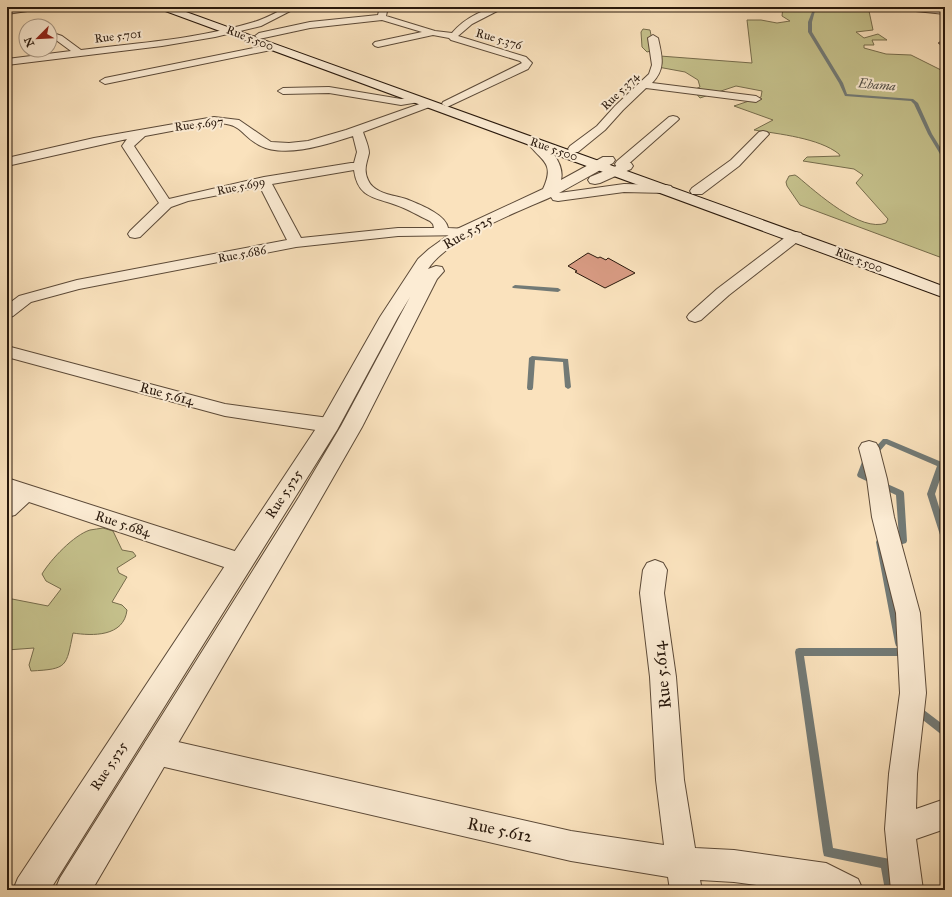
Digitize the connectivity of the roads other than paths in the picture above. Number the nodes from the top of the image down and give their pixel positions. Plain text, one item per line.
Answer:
1 (41, 7) edge
2 (163, 7) edge
3 (177, 7) edge
4 (294, 7) edge
5 (384, 7) edge
6 (501, 7) edge
7 (896, 7) edge
8 (7, 12) edge
9 (945, 12) edge
10 (382, 17) junction
11 (236, 30) junction
12 (434, 33) junction
13 (259, 36) junction
14 (454, 36) junction
15 (58, 38) edge
16 (652, 38) dead end
17 (378, 44) dead end
18 (273, 47) junction
19 (79, 53) junction
20 (7, 62) edge
21 (104, 81) dead end
22 (644, 85) junction
23 (283, 91) dead end
24 (756, 99) dead end
25 (415, 100) junction
26 (428, 104) junction
27 (447, 104) junction
28 (673, 119) dead end
29 (357, 130) junction
30 (142, 133) junction
31 (763, 134) dead end
32 (533, 142) junction
33 (574, 149) junction
34 (7, 162) edge
35 (359, 165) junction
36 (614, 165) junction
37 (264, 181) junction
38 (666, 189) junction
39 (697, 191) junction
40 (554, 194) junction
41 (166, 204) junction
42 (452, 232) junction
43 (135, 234) dead end
44 (796, 236) junction
45 (296, 243) junction
46 (945, 281) edge
47 (945, 293) edge
48 (7, 313) edge
49 (695, 317) dead end
50 (7, 352) edge
51 (329, 425) junction
52 (869, 448) dead end
53 (16, 489) edge
54 (7, 510) edge
55 (239, 562) junction
56 (655, 570) dead end
57 (156, 751) junction
58 (945, 814) edge
59 (900, 829) junction
60 (684, 877) edge
61 (30, 890) edge
62 (72, 890) edge
63 (847, 890) edge
64 (907, 890) edge

1 - 8 street
2 - 11 main road, Rue 5.500
3 - 11 main road, Rue 5.500
4 - 11 street, Rue 5.701
5 - 10 street
6 - 14 street, Rue 5.376
7 - 9 street
10 - 12 street
10 - 13 street
11 - 13 main road, Rue 5.500
11 - 18 main road, Rue 5.500
11 - 19 street, Rue 5.701
12 - 14 street
12 - 17 street
13 - 27 main road, Rue 5.500
14 - 27 street, Rue 5.376
15 - 19 street
16 - 22 street, Rue 5.374
18 - 21 street
18 - 25 main road, Rue 5.500
19 - 20 street, Rue 5.701
22 - 24 street
22 - 33 street, Rue 5.374
23 - 25 street
25 - 26 main road, Rue 5.500
26 - 29 street, Rue 5.697
26 - 32 main road, Rue 5.500
27 - 33 main road, Rue 5.500
28 - 36 street
29 - 30 street, Rue 5.697
29 - 35 street
30 - 34 street, Rue 5.697
30 - 41 street
31 - 39 street
32 - 36 main road, Rue 5.500
32 - 40 main road
33 - 36 main road, Rue 5.500
35 - 37 street, Rue 5.699
35 - 42 street
36 - 38 main road, Rue 5.500
36 - 39 main road, Rue 5.500
36 - 40 main road, Rue 5.525
37 - 41 street, Rue 5.699
37 - 45 street
38 - 40 main road
38 - 44 main road, Rue 5.500
39 - 46 main road, Rue 5.500
40 - 42 main road, Rue 5.525
40 - 57 main road, Rue 5.525
41 - 43 street, Rue 5.699
42 - 45 street, Rue 5.686
42 - 51 main road, Rue 5.525
44 - 47 main road, Rue 5.500
44 - 49 street
45 - 48 street, Rue 5.686
50 - 51 street, Rue 5.614
51 - 55 main road, Rue 5.525
52 - 59 street
53 - 54 street
53 - 55 street, Rue 5.684
55 - 61 main road, Rue 5.525
56 - 60 street, Rue 5.614
57 - 60 street, Rue 5.612
57 - 62 main road, Rue 5.525
58 - 59 street
59 - 64 street
60 - 63 street, Rue 5.612

